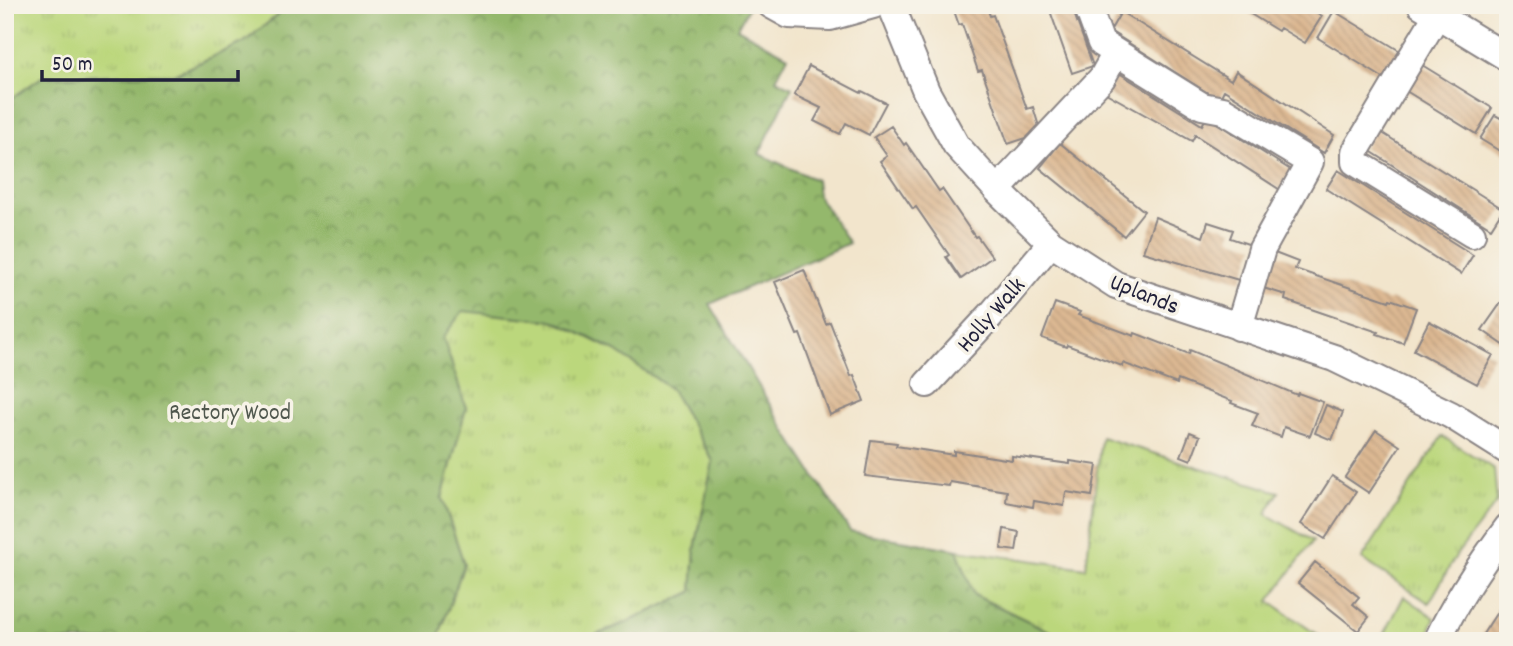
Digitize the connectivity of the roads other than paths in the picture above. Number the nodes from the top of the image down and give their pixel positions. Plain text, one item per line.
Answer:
1 (771, 5) edge
2 (873, 5) edge
3 (891, 5) edge
4 (1087, 5) edge
5 (1429, 10) edge
6 (1116, 53) junction
7 (1508, 58) edge
8 (997, 190) junction
9 (1472, 234) dead end
10 (1051, 243) junction
11 (1239, 327) junction
12 (927, 384) dead end
13 (1508, 450) edge
14 (1508, 527) edge
15 (1437, 641) edge

1 - 2 street
3 - 8 street, Uplands
4 - 6 street
5 - 7 street
5 - 9 street
6 - 8 street
6 - 11 street
8 - 10 street, Uplands
10 - 11 street, Uplands
10 - 12 street, Holly Walk
11 - 13 street, Uplands
14 - 15 street

